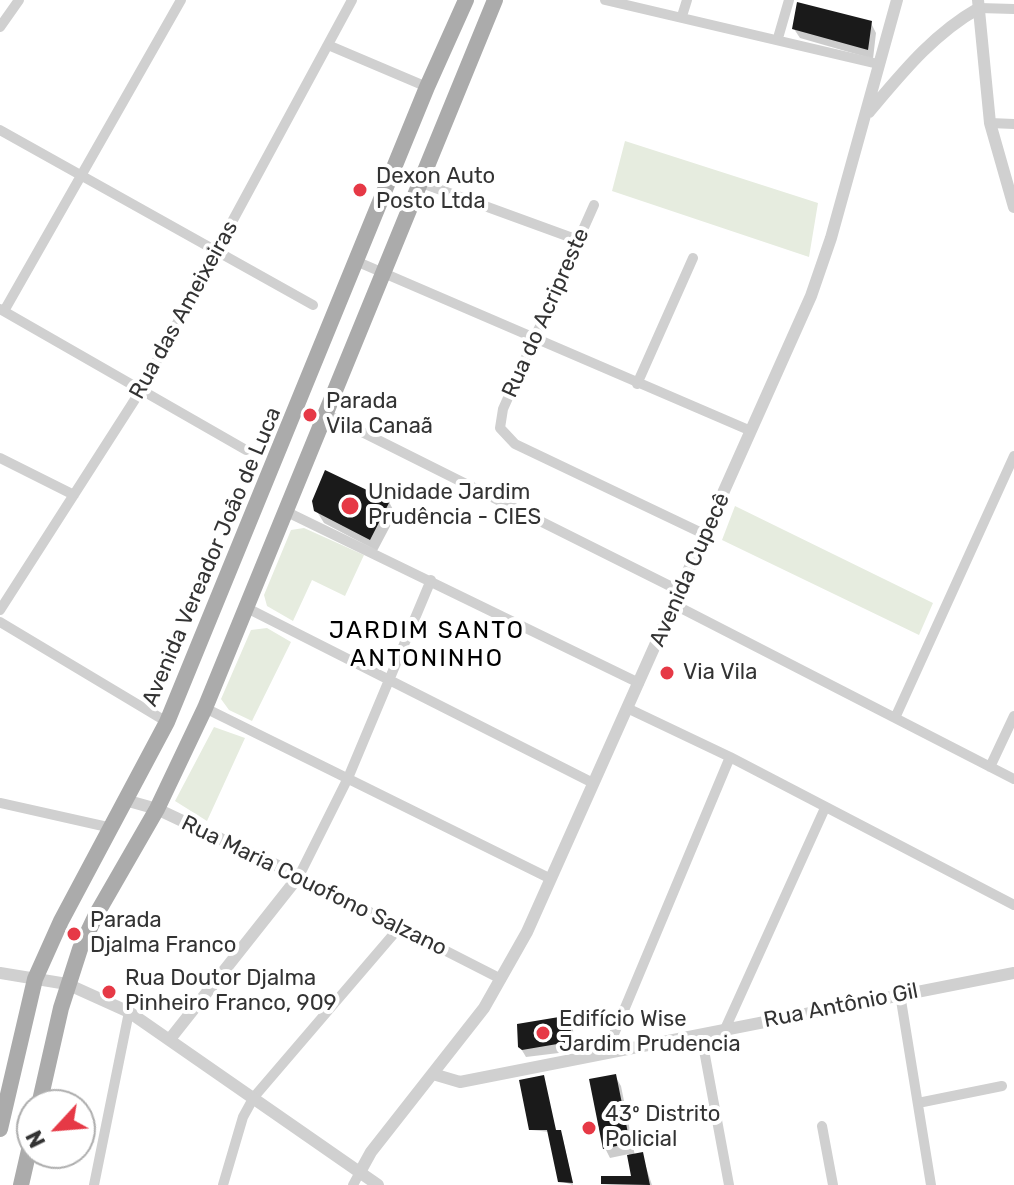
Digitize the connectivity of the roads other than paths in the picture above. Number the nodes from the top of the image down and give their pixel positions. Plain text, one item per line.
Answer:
1 (19, 0) edge
2 (181, 0) edge
3 (352, 0) edge
4 (466, 0) edge
5 (495, 0) edge
6 (605, 0) edge
7 (687, 0) edge
8 (789, 0) edge
9 (897, 0) edge
10 (978, 4) edge
11 (1014, 9) edge
12 (682, 16) junction
13 (0, 27) edge
14 (778, 38) junction
15 (328, 45) junction
16 (878, 64) junction
17 (427, 87) junction
18 (867, 114) junction
19 (990, 123) junction
20 (1014, 124) edge
21 (0, 130) edge
22 (80, 176) junction
23 (419, 182) junction
24 (594, 205) dead end
25 (1014, 207) edge
26 (578, 240) junction
27 (215, 253) junction
28 (693, 258) dead end
29 (358, 262) junction
30 (383, 270) junction
31 (313, 305) dead end
32 (2, 310) edge
33 (535, 340) junction
34 (637, 384) junction
35 (141, 390) junction
36 (324, 413) junction
37 (751, 431) junction
38 (246, 450) dead end
39 (1014, 456) edge
40 (0, 458) edge
41 (74, 495) junction
42 (285, 511) junction
43 (706, 535) junction
44 (431, 580) junction
45 (680, 591) junction
46 (675, 605) junction
47 (245, 607) junction
48 (0, 610) edge
49 (0, 622) edge
50 (390, 680) junction
51 (639, 683) junction
52 (205, 708) junction
53 (627, 708) junction
54 (1014, 716) edge
55 (895, 718) junction
56 (167, 722) junction
57 (730, 757) junction
58 (990, 767) junction
59 (348, 778) junction
60 (1014, 779) edge
61 (593, 783) junction
62 (125, 800) junction
63 (0, 803) edge
64 (825, 808) junction
65 (157, 809) junction
66 (112, 828) junction
67 (299, 876) junction
68 (551, 879) junction
69 (1014, 905) edge
70 (398, 929) junction
71 (0, 973) edge
72 (1014, 973) edge
73 (35, 979) junction
74 (501, 979) junction
75 (67, 984) junction
76 (900, 994) junction
77 (129, 1012) junction
78 (725, 1029) junction
79 (701, 1034) junction
80 (170, 1039) junction
81 (613, 1052) junction
82 (433, 1074) junction
83 (1002, 1086) dead end
84 (43, 1089) edge
85 (254, 1097) junction
86 (918, 1103) junction
87 (822, 1126) dead end
88 (0, 1129) edge
89 (360, 1172) junction
90 (94, 1185) edge
91 (223, 1185) edge
92 (353, 1185) edge
93 (378, 1185) edge
94 (729, 1185) edge
95 (833, 1185) edge
96 (931, 1185) edge

1 - 13 street
2 - 22 street
3 - 15 street, Rua das Ameixeiras
4 - 17 main road, Avenida Vereador João de Luca
5 - 23 main road
6 - 12 street
7 - 12 street
8 - 14 street
9 - 16 street, Avenida Cupecê
10 - 11 street
10 - 18 street
10 - 19 street
12 - 14 street
14 - 16 street
15 - 17 street
15 - 27 street, Rua das Ameixeiras
16 - 18 street, Avenida Cupecê
17 - 29 main road, Avenida Vereador João de Luca
18 - 37 street, Avenida Cupecê
19 - 20 street
19 - 25 street
21 - 22 street
22 - 27 street
22 - 32 street
23 - 26 street
23 - 30 main road
24 - 26 street, Rua do Acripreste
26 - 33 street, Rua do Acripreste
27 - 31 street
27 - 35 street, Rua das Ameixeiras
28 - 34 street
29 - 30 street
29 - 56 main road, Avenida Vereador João de Luca
30 - 33 street
30 - 36 main road
32 - 35 street
33 - 34 street
33 - 43 street, Rua do Acripreste
34 - 37 street
35 - 38 street
35 - 41 street, Rua das Ameixeiras
36 - 42 main road
36 - 45 street
37 - 43 street, Avenida Cupecê
39 - 55 street
40 - 41 street
41 - 48 street, Rua das Ameixeiras
42 - 44 street
42 - 47 main road
43 - 45 street, Avenida Cupecê
44 - 50 street
44 - 51 street
45 - 46 street, Avenida Cupecê
46 - 51 street, Avenida Cupecê
46 - 55 street
47 - 50 street
47 - 52 main road
49 - 56 street
50 - 59 street
50 - 61 street
51 - 53 street, Avenida Cupecê
52 - 59 street
52 - 65 main road
53 - 57 street
53 - 61 street, Avenida Cupecê
54 - 58 street
55 - 58 street
56 - 62 main road, Avenida Vereador João de Luca
57 - 64 street
57 - 81 street
58 - 60 street
59 - 67 street
59 - 68 street
61 - 68 street, Avenida Cupecê
62 - 65 street, Rua Maria Couofono Salzano
62 - 66 main road, Avenida Vereador João de Luca
63 - 66 street
64 - 69 street
64 - 78 street
65 - 67 street, Rua Maria Couofono Salzano
65 - 75 main road
66 - 73 main road, Avenida Vereador João de Luca
67 - 70 street, Rua Maria Couofono Salzano
67 - 80 street
68 - 74 street, Avenida Cupecê
70 - 74 street, Rua Maria Couofono Salzano
70 - 85 street
71 - 73 street
72 - 76 street, Rua Antônio Gil
73 - 75 street
73 - 88 main road, Avenida Vereador João de Luca
74 - 82 street, Avenida Cupecê
75 - 77 street
75 - 84 main road
76 - 78 street, Rua Antônio Gil
76 - 86 street
77 - 80 street
77 - 90 street
78 - 79 street, Rua Antônio Gil
79 - 81 street, Rua Antônio Gil
79 - 94 street
80 - 85 street
81 - 82 street, Rua Antônio Gil
82 - 89 street, Avenida Cupecê
83 - 86 street
85 - 89 street
85 - 91 street
86 - 96 street
87 - 95 street
89 - 92 street, Avenida Cupecê
89 - 93 street

